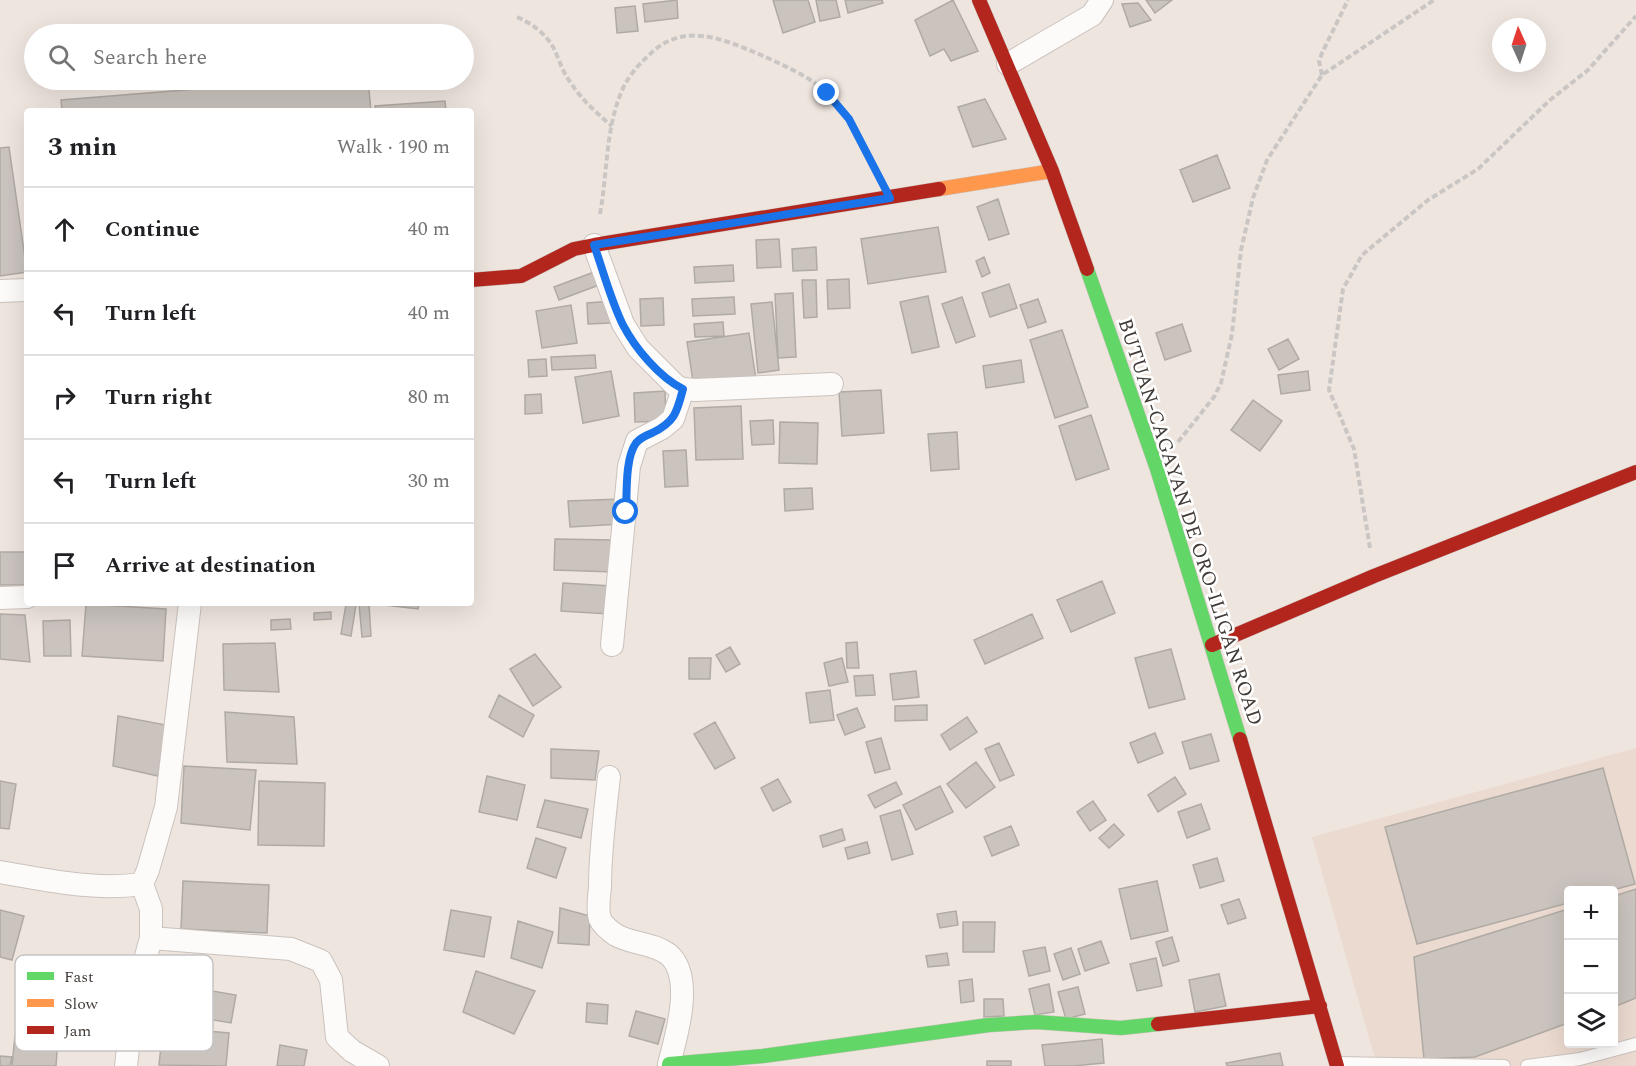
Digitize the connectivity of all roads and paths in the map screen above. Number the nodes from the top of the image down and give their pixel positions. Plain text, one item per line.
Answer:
1 (979, 0) edge
2 (1102, 0) edge
3 (1348, 0) edge
4 (1434, 0) edge
5 (1636, 16) edge
6 (517, 17) dead end
7 (1008, 64) junction
8 (1322, 75) junction
9 (612, 126) junction
10 (1052, 171) junction
11 (890, 198) junction
12 (594, 245) junction
13 (474, 280) edge
14 (24, 290) edge
15 (0, 291) edge
16 (832, 384) dead end
17 (683, 389) junction
18 (1157, 469) junction
19 (1636, 472) edge
20 (1374, 576) junction
21 (24, 597) edge
22 (0, 598) edge
23 (190, 606) edge
24 (612, 645) dead end
25 (1212, 645) junction
26 (609, 777) dead end
27 (0, 872) edge
28 (142, 884) junction
29 (152, 938) junction
30 (147, 955) edge
31 (1320, 1006) junction
32 (1636, 1044) edge
33 (128, 1051) edge
34 (763, 1061) edge
35 (1336, 1064) edge
36 (669, 1065) edge
37 (126, 1066) edge
38 (378, 1066) edge
39 (1504, 1066) edge
40 (1527, 1066) edge

1 - 7 main road, BUTUAN-CAGAYAN DE ORO-ILIGAN ROAD
2 - 7 street
3 - 8 path
4 - 8 path
5 - 20 path
6 - 9 path
7 - 10 main road, BUTUAN-CAGAYAN DE ORO-ILIGAN ROAD
8 - 18 path
9 - 11 path
9 - 12 path
10 - 11 main road
10 - 18 main road, BUTUAN-CAGAYAN DE ORO-ILIGAN ROAD
11 - 12 main road
12 - 13 main road
12 - 17 street
14 - 15 street
16 - 17 street
17 - 24 street
18 - 25 main road, BUTUAN-CAGAYAN DE ORO-ILIGAN ROAD
19 - 20 main road
20 - 25 main road
21 - 22 street
23 - 28 street
25 - 31 main road, BUTUAN-CAGAYAN DE ORO-ILIGAN ROAD
26 - 36 street
27 - 28 street
28 - 29 street
29 - 30 street
29 - 38 street
31 - 34 main road
31 - 35 main road, BUTUAN-CAGAYAN DE ORO-ILIGAN ROAD
32 - 40 lane
33 - 37 street
34 - 36 main road
35 - 39 lane

